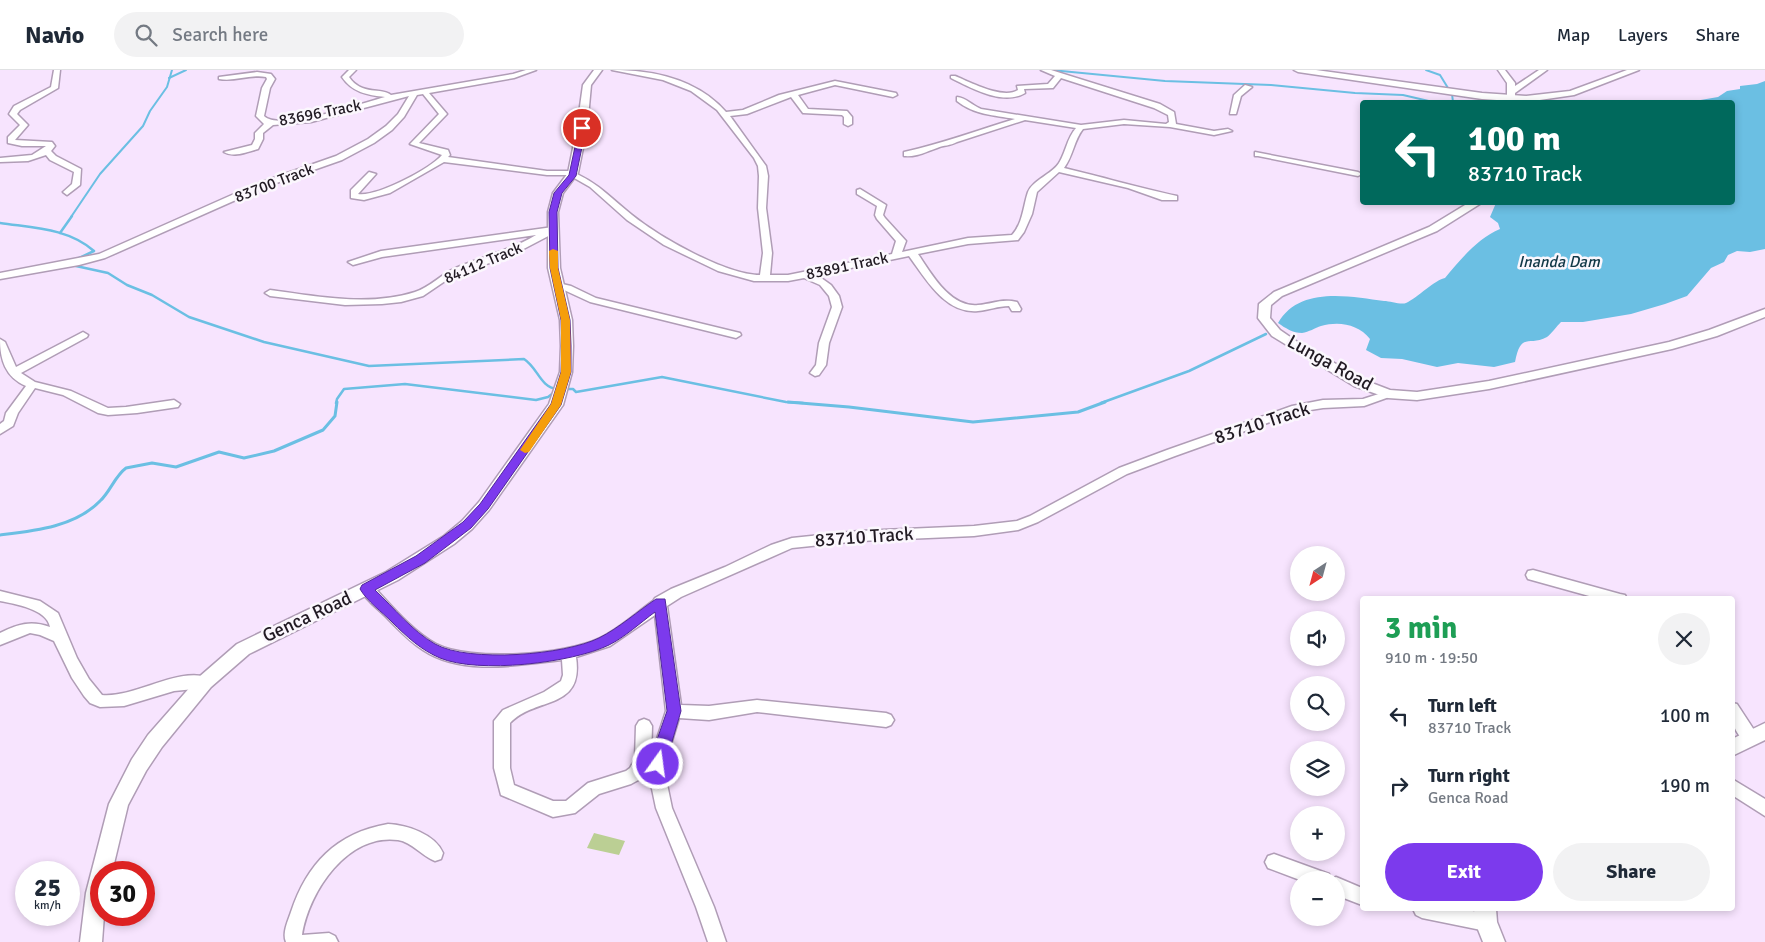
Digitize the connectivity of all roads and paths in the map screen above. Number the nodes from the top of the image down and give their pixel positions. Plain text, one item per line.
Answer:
1 (57, 70) edge
2 (353, 70) edge
3 (533, 70) edge
4 (598, 70) edge
5 (615, 70) edge
6 (1044, 70) edge
7 (1298, 70) edge
8 (1501, 70) edge
9 (1544, 70) edge
10 (1635, 70) edge
11 (1059, 76) junction
12 (952, 77) dead end
13 (222, 78) dead end
14 (1248, 87) dead end
15 (425, 92) junction
16 (414, 94) junction
17 (793, 94) junction
18 (893, 95) dead end
19 (403, 96) junction
20 (1508, 98) edge
21 (960, 99) dead end
22 (1233, 112) dead end
23 (724, 114) junction
24 (1024, 119) junction
25 (271, 123) junction
26 (848, 124) dead end
27 (1170, 125) junction
28 (1081, 126) junction
29 (1228, 131) dead end
30 (47, 151) junction
31 (228, 152) dead end
32 (906, 154) dead end
33 (1258, 154) dead end
34 (443, 159) junction
35 (0, 160) edge
36 (1059, 169) junction
37 (372, 174) dead end
38 (573, 174) junction
39 (1358, 174) dead end
40 (67, 192) dead end
41 (860, 192) dead end
42 (1174, 198) dead end
43 (1473, 205) edge
44 (549, 231) junction
45 (912, 253) junction
46 (896, 255) junction
47 (353, 262) dead end
48 (0, 276) edge
49 (798, 276) junction
50 (764, 279) junction
51 (558, 286) junction
52 (270, 293) dead end
53 (1016, 310) dead end
54 (1765, 313) edge
55 (83, 335) dead end
56 (736, 335) dead end
57 (0, 342) edge
58 (14, 372) junction
59 (815, 373) dead end
60 (32, 386) junction
61 (1388, 394) junction
62 (174, 404) dead end
63 (0, 430) edge
64 (1533, 575) dead end
65 (367, 589) junction
66 (0, 596) edge
67 (1609, 596) edge
68 (660, 602) junction
69 (59, 638) junction
70 (0, 639) edge
71 (568, 654) junction
72 (205, 682) junction
73 (674, 711) junction
74 (1735, 712) edge
75 (886, 720) dead end
76 (644, 726) dead end
77 (1758, 734) edge
78 (1735, 746) edge
79 (1735, 788) edge
80 (1765, 808) edge
81 (435, 853) dead end
82 (1274, 862) dead end
83 (1298, 871) edge
84 (1345, 890) edge
85 (1360, 896) edge
86 (1443, 911) edge
87 (1485, 915) edge
88 (91, 942) edge
89 (298, 942) edge
90 (329, 942) edge
91 (717, 942) edge
92 (1494, 942) edge

1 - 30 street
2 - 19 street
3 - 15 street
4 - 38 street, Genca Road
5 - 23 street
6 - 11 street
7 - 20 street
8 - 20 street
9 - 20 street
10 - 20 street
11 - 12 street
11 - 27 street
13 - 25 street, 83696 Track
14 - 22 street
15 - 16 street
15 - 34 street
16 - 19 street, 83696 Track
16 - 48 street, 83700 Track
17 - 18 street
17 - 23 street
17 - 26 street
19 - 25 street, 83696 Track
21 - 24 street
23 - 50 street
24 - 28 street
24 - 32 street
25 - 31 street
27 - 28 street
27 - 29 street
28 - 36 street, 83891 Track
30 - 35 street
30 - 40 street
33 - 39 street
34 - 37 street
34 - 38 street
36 - 42 street
36 - 45 street, 83891 Track
38 - 44 street, Genca Road
38 - 50 street, 83891 Track
41 - 46 street
43 - 61 street, Lunga Road
44 - 47 street
44 - 51 street, Genca Road
44 - 52 street, 84112 Track
45 - 46 street, 83891 Track
45 - 53 street
46 - 49 street, 83891 Track
49 - 50 street, 83891 Track
49 - 59 street
51 - 56 street
51 - 65 street, Genca Road
54 - 61 street, Lunga Road
55 - 58 street
57 - 58 street
58 - 60 street
60 - 62 street
60 - 63 street
61 - 68 street, 83710 Track
64 - 67 street
65 - 71 street, 83710 Track
65 - 72 street, Genca Road
66 - 69 street
68 - 71 street, 83710 Track
68 - 73 street
69 - 70 street
69 - 72 street
71 - 76 street
72 - 88 street, Genca Road
73 - 75 street
73 - 91 street
74 - 77 street
77 - 78 street
79 - 80 street
81 - 89 street
82 - 83 street
84 - 85 street
86 - 87 street
87 - 92 street
89 - 90 street

